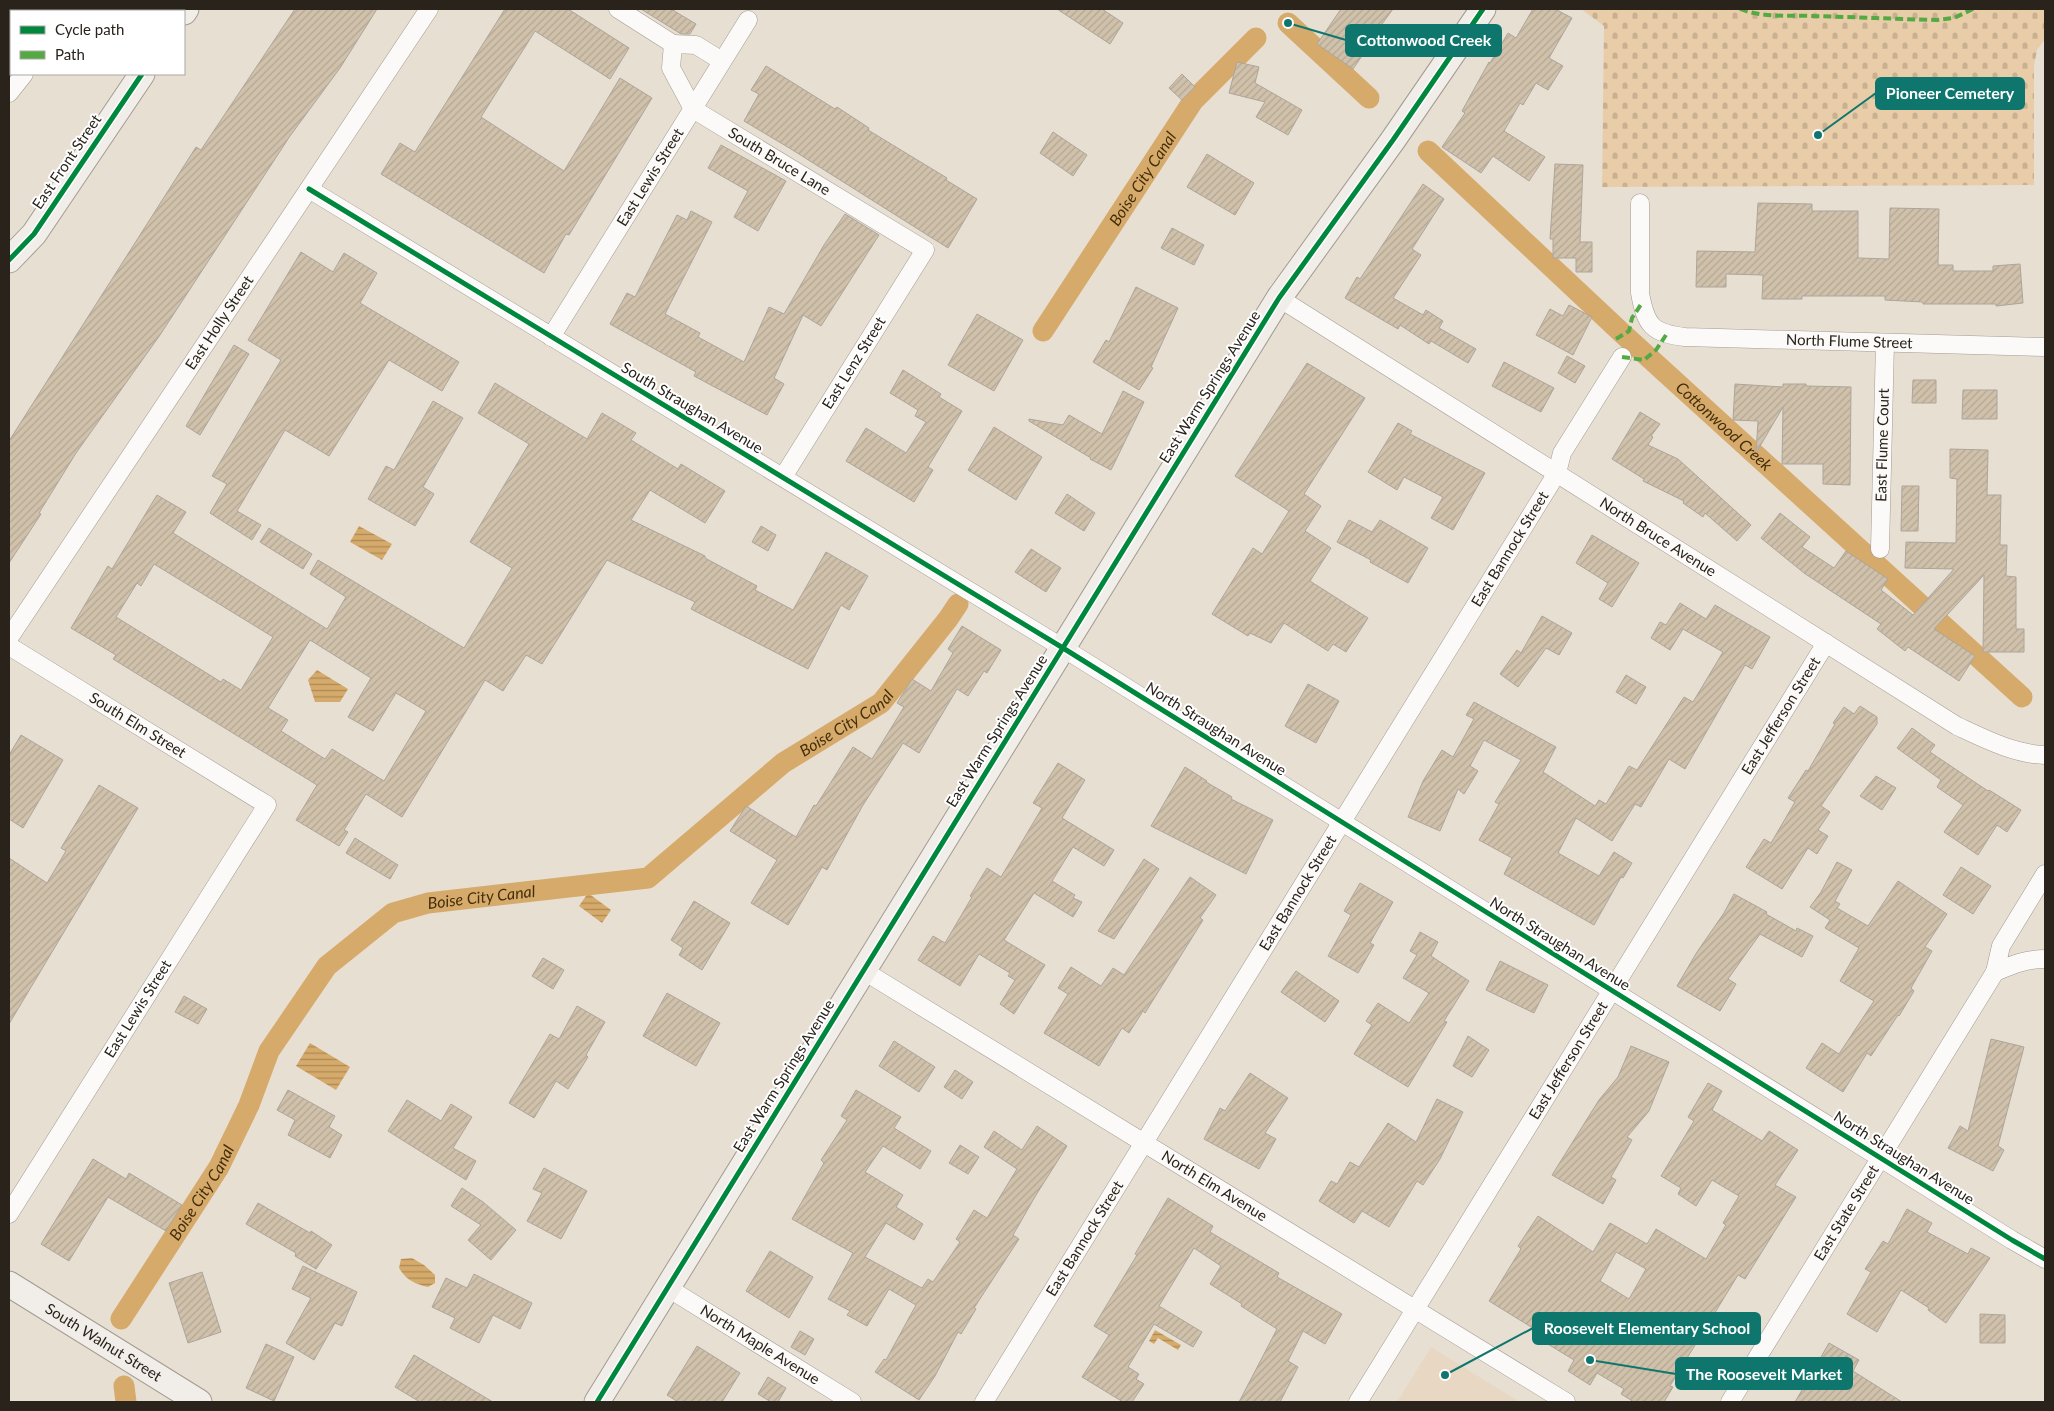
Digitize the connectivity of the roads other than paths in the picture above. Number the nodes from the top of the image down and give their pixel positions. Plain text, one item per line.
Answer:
1 (429, 9) edge
2 (618, 9) edge
3 (1483, 9) edge
4 (748, 20) dead end
5 (673, 44) junction
6 (722, 61) junction
7 (23, 75) edge
8 (141, 75) edge
9 (9, 93) edge
10 (693, 109) junction
11 (309, 189) junction
12 (1640, 203) dead end
13 (925, 250) joint
14 (9, 260) edge
15 (1279, 298) junction
16 (552, 336) junction
17 (1885, 343) junction
18 (2045, 347) edge
19 (1622, 357) dead end
20 (1557, 473) junction
21 (783, 477) junction
22 (1880, 549) dead end
23 (9, 638) edge
24 (1826, 643) junction
25 (9, 646) edge
26 (1062, 648) junction
27 (2045, 755) edge
28 (266, 805) joint
29 (1342, 822) junction
30 (2045, 874) edge
31 (2045, 958) edge
32 (864, 970) junction
33 (1995, 972) junction
34 (1612, 991) junction
35 (1144, 1143) junction
36 (1880, 1157) junction
37 (9, 1214) edge
38 (2045, 1259) edge
39 (9, 1284) edge
40 (668, 1288) junction
41 (1415, 1310) junction
42 (199, 1402) edge
43 (597, 1402) edge
44 (852, 1402) edge
45 (984, 1402) edge
46 (1358, 1402) edge
47 (1566, 1402) edge
48 (1730, 1402) edge

1 - 11 street, East Holly Street
2 - 5 street
3 - 15 street, East Warm Springs Avenue
4 - 6 street, East Lewis Street
5 - 6 street
5 - 10 street
6 - 10 street, East Lewis Street
7 - 9 street
8 - 14 street, East Front Street
10 - 13 street, South Bruce Lane
10 - 16 street, East Lewis Street
11 - 16 street, South Straughan Avenue
11 - 23 street, East Holly Street
12 - 17 street, North Flume Street
13 - 21 street, East Lenz Street
15 - 20 street, North Bruce Avenue
15 - 26 street, East Warm Springs Avenue
16 - 21 street, South Straughan Avenue
17 - 18 street, North Flume Street
17 - 22 street, East Flume Court
19 - 20 street, East Bannock Street
20 - 24 street, North Bruce Avenue
20 - 29 street, East Bannock Street
21 - 26 street, South Straughan Avenue
24 - 27 street, North Bruce Avenue
24 - 34 street, East Jefferson Street
25 - 28 street, South Elm Street
26 - 29 street, North Straughan Avenue
26 - 32 street, East Warm Springs Avenue
28 - 37 street, East Lewis Street
29 - 34 street, North Straughan Avenue
29 - 35 street, East Bannock Street
30 - 33 street, East State Street
31 - 33 street
32 - 35 street, North Elm Avenue
32 - 40 street, East Warm Springs Avenue
33 - 36 street, East State Street
34 - 36 street, North Straughan Avenue
34 - 41 street, East Jefferson Street
35 - 41 street, North Elm Avenue
35 - 45 street, East Bannock Street
36 - 38 street, North Straughan Avenue
36 - 48 street, East State Street
39 - 42 street, South Walnut Street
40 - 43 street, East Warm Springs Avenue
40 - 44 street, North Maple Avenue
41 - 46 street, East Jefferson Street
41 - 47 street, North Elm Avenue

